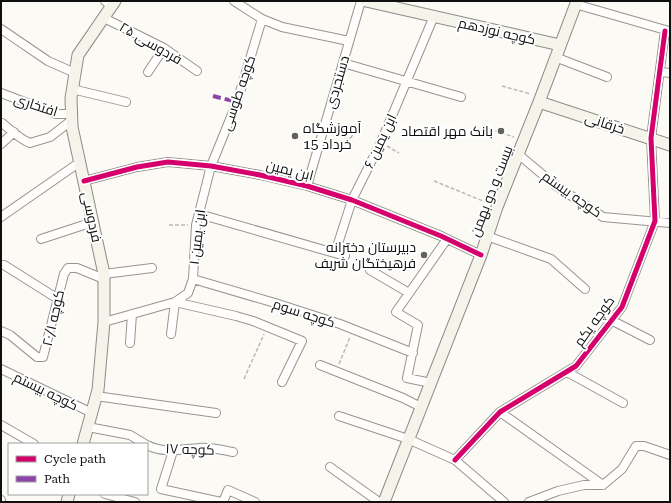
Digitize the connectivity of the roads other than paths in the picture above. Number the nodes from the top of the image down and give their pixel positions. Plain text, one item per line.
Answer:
1 (234, 1) edge
2 (361, 1) edge
3 (366, 1) edge
4 (110, 3) edge
5 (576, 3) edge
6 (434, 16) junction
7 (104, 18) junction
8 (262, 19) junction
9 (1, 29) edge
10 (668, 31) edge
11 (349, 40) junction
12 (560, 45) junction
13 (164, 48) junction
14 (555, 57) junction
15 (343, 63) junction
16 (197, 71) dead end
17 (148, 72) dead end
18 (660, 72) junction
19 (670, 72) edge
20 (75, 73) junction
21 (607, 77) dead end
22 (406, 82) junction
23 (72, 89) junction
24 (1, 94) edge
25 (461, 97) dead end
26 (540, 99) junction
27 (126, 102) dead end
28 (71, 117) junction
29 (2, 123) edge
30 (324, 127) junction
31 (14, 132) junction
32 (348, 134) dead end
33 (651, 138) junction
34 (1, 144) edge
35 (670, 145) edge
36 (518, 154) junction
37 (80, 162) junction
38 (211, 166) junction
39 (84, 181) junction
40 (307, 186) junction
41 (352, 200) junction
42 (199, 214) junction
43 (1, 217) edge
44 (655, 221) junction
45 (93, 222) junction
46 (670, 223) edge
47 (487, 236) junction
48 (447, 238) junction
49 (41, 239) dead end
50 (335, 253) junction
51 (481, 255) junction
52 (345, 256) dead end
53 (4, 265) dead end
54 (152, 268) dead end
55 (370, 270) dead end
56 (104, 277) junction
57 (193, 279) junction
58 (585, 289) dead end
59 (409, 293) junction
60 (58, 299) junction
61 (175, 302) junction
62 (132, 314) junction
63 (611, 320) junction
64 (104, 322) junction
65 (1, 331) edge
66 (171, 334) dead end
67 (650, 340) dead end
68 (130, 343) dead end
69 (413, 353) junction
70 (320, 365) dead end
71 (1, 369) edge
72 (567, 372) junction
73 (282, 382) dead end
74 (431, 383) junction
75 (96, 396) junction
76 (623, 403) dead end
77 (421, 407) junction
78 (500, 412) junction
79 (92, 413) junction
80 (216, 413) dead end
81 (338, 416) dead end
82 (1, 425) edge
83 (88, 427) junction
84 (408, 439) junction
85 (32, 443) edge
86 (83, 443) edge
87 (144, 443) edge
88 (148, 445) edge
89 (173, 451) junction
90 (234, 452) dead end
91 (670, 455) edge
92 (455, 460) junction
93 (330, 467) dead end
94 (603, 485) junction
95 (109, 495) edge
96 (135, 502) edge
97 (222, 502) edge
98 (255, 502) edge
99 (379, 502) edge
100 (384, 502) edge
101 (504, 502) edge
102 (529, 502) edge

1 - 8 street
2 - 11 street, دستجردی
3 - 6 main road, کوچه نوزدهم
4 - 7 main road, فردوسی
5 - 10 street
5 - 12 main road, بیست و دو بهمن
6 - 12 main road, کوچه نوزدهم
6 - 22 street, ابن یمین ۶
7 - 13 street, فردوسی ۲۵
7 - 20 main road, فردوسی
8 - 11 street
8 - 38 street, کوچه طوسی
9 - 20 street
10 - 18 street, کوچه یکم
11 - 15 street, دستجردی
12 - 14 main road, بیست و دو بهمن
13 - 16 street, فردوسی ۲۵
13 - 17 street
14 - 21 street
14 - 26 main road, بیست و دو بهمن
15 - 22 street
15 - 30 street, دستجردی
18 - 19 street
18 - 33 street, کوچه یکم
20 - 23 main road, فردوسی
22 - 25 street
22 - 41 street, ابن یمین ۶
23 - 27 street
23 - 28 main road, فردوسی
24 - 28 street, افتخاری
26 - 33 main road, خرقانی
26 - 36 main road, بیست و دو بهمن
28 - 31 street
28 - 37 main road, فردوسی
29 - 31 street
30 - 32 street
30 - 40 street, دستجردی
31 - 34 street
33 - 35 main road, خرقانی
33 - 44 street, کوچه یکم
36 - 44 street, کوچه بیستم
36 - 47 main road, بیست و دو بهمن
37 - 39 main road, فردوسی
37 - 43 street
38 - 39 street, ابن یمین
38 - 40 street, ابن یمین
38 - 42 street, ابن یمین ۱
39 - 45 main road, فردوسی
40 - 41 street, ابن یمین
41 - 48 street, ابن یمین
41 - 50 street, ابن یمین ۶
42 - 50 street
42 - 57 street, ابن یمین ۱
44 - 46 street, کوچه بیستم
44 - 63 street, کوچه یکم
45 - 49 street
45 - 56 main road, فردوسی
47 - 51 main road, بیست و دو بهمن
47 - 58 street
48 - 51 street, ابن یمین
48 - 59 street
50 - 52 street
51 - 74 main road, بیست و دو بهمن
53 - 60 street
54 - 56 street
55 - 59 street
56 - 60 street, کوچه ۲۰/۱
56 - 64 main road, فردوسی
57 - 61 street, ابن یمین ۱
57 - 69 street, کوچه سوم
59 - 69 street
60 - 65 street, کوچه ۲۰/۱
61 - 62 street
61 - 66 street
61 - 73 street
62 - 64 street
62 - 68 street
63 - 67 street
63 - 72 street, کوچه یکم
64 - 75 main road, فردوسی
69 - 74 street
70 - 77 street
71 - 79 street, کوچه بیستم
72 - 76 street
72 - 78 street, کوچه یکم
74 - 77 main road, بیست و دو بهمن
75 - 79 main road, فردوسی
75 - 80 street
77 - 84 main road, بیست و دو بهمن
78 - 92 street, کوچه یکم
78 - 94 street
79 - 83 main road, فردوسی
81 - 84 street
82 - 85 street
83 - 86 main road, فردوسی
83 - 87 street, ۱۷ کوچه
84 - 92 street
84 - 100 main road, بیست و دو بهمن
88 - 89 street, ۱۷ کوچه
89 - 90 street, ۱۷ کوچه
89 - 97 street
91 - 94 street
92 - 101 street
93 - 99 street
94 - 102 street
95 - 96 street
97 - 98 street

